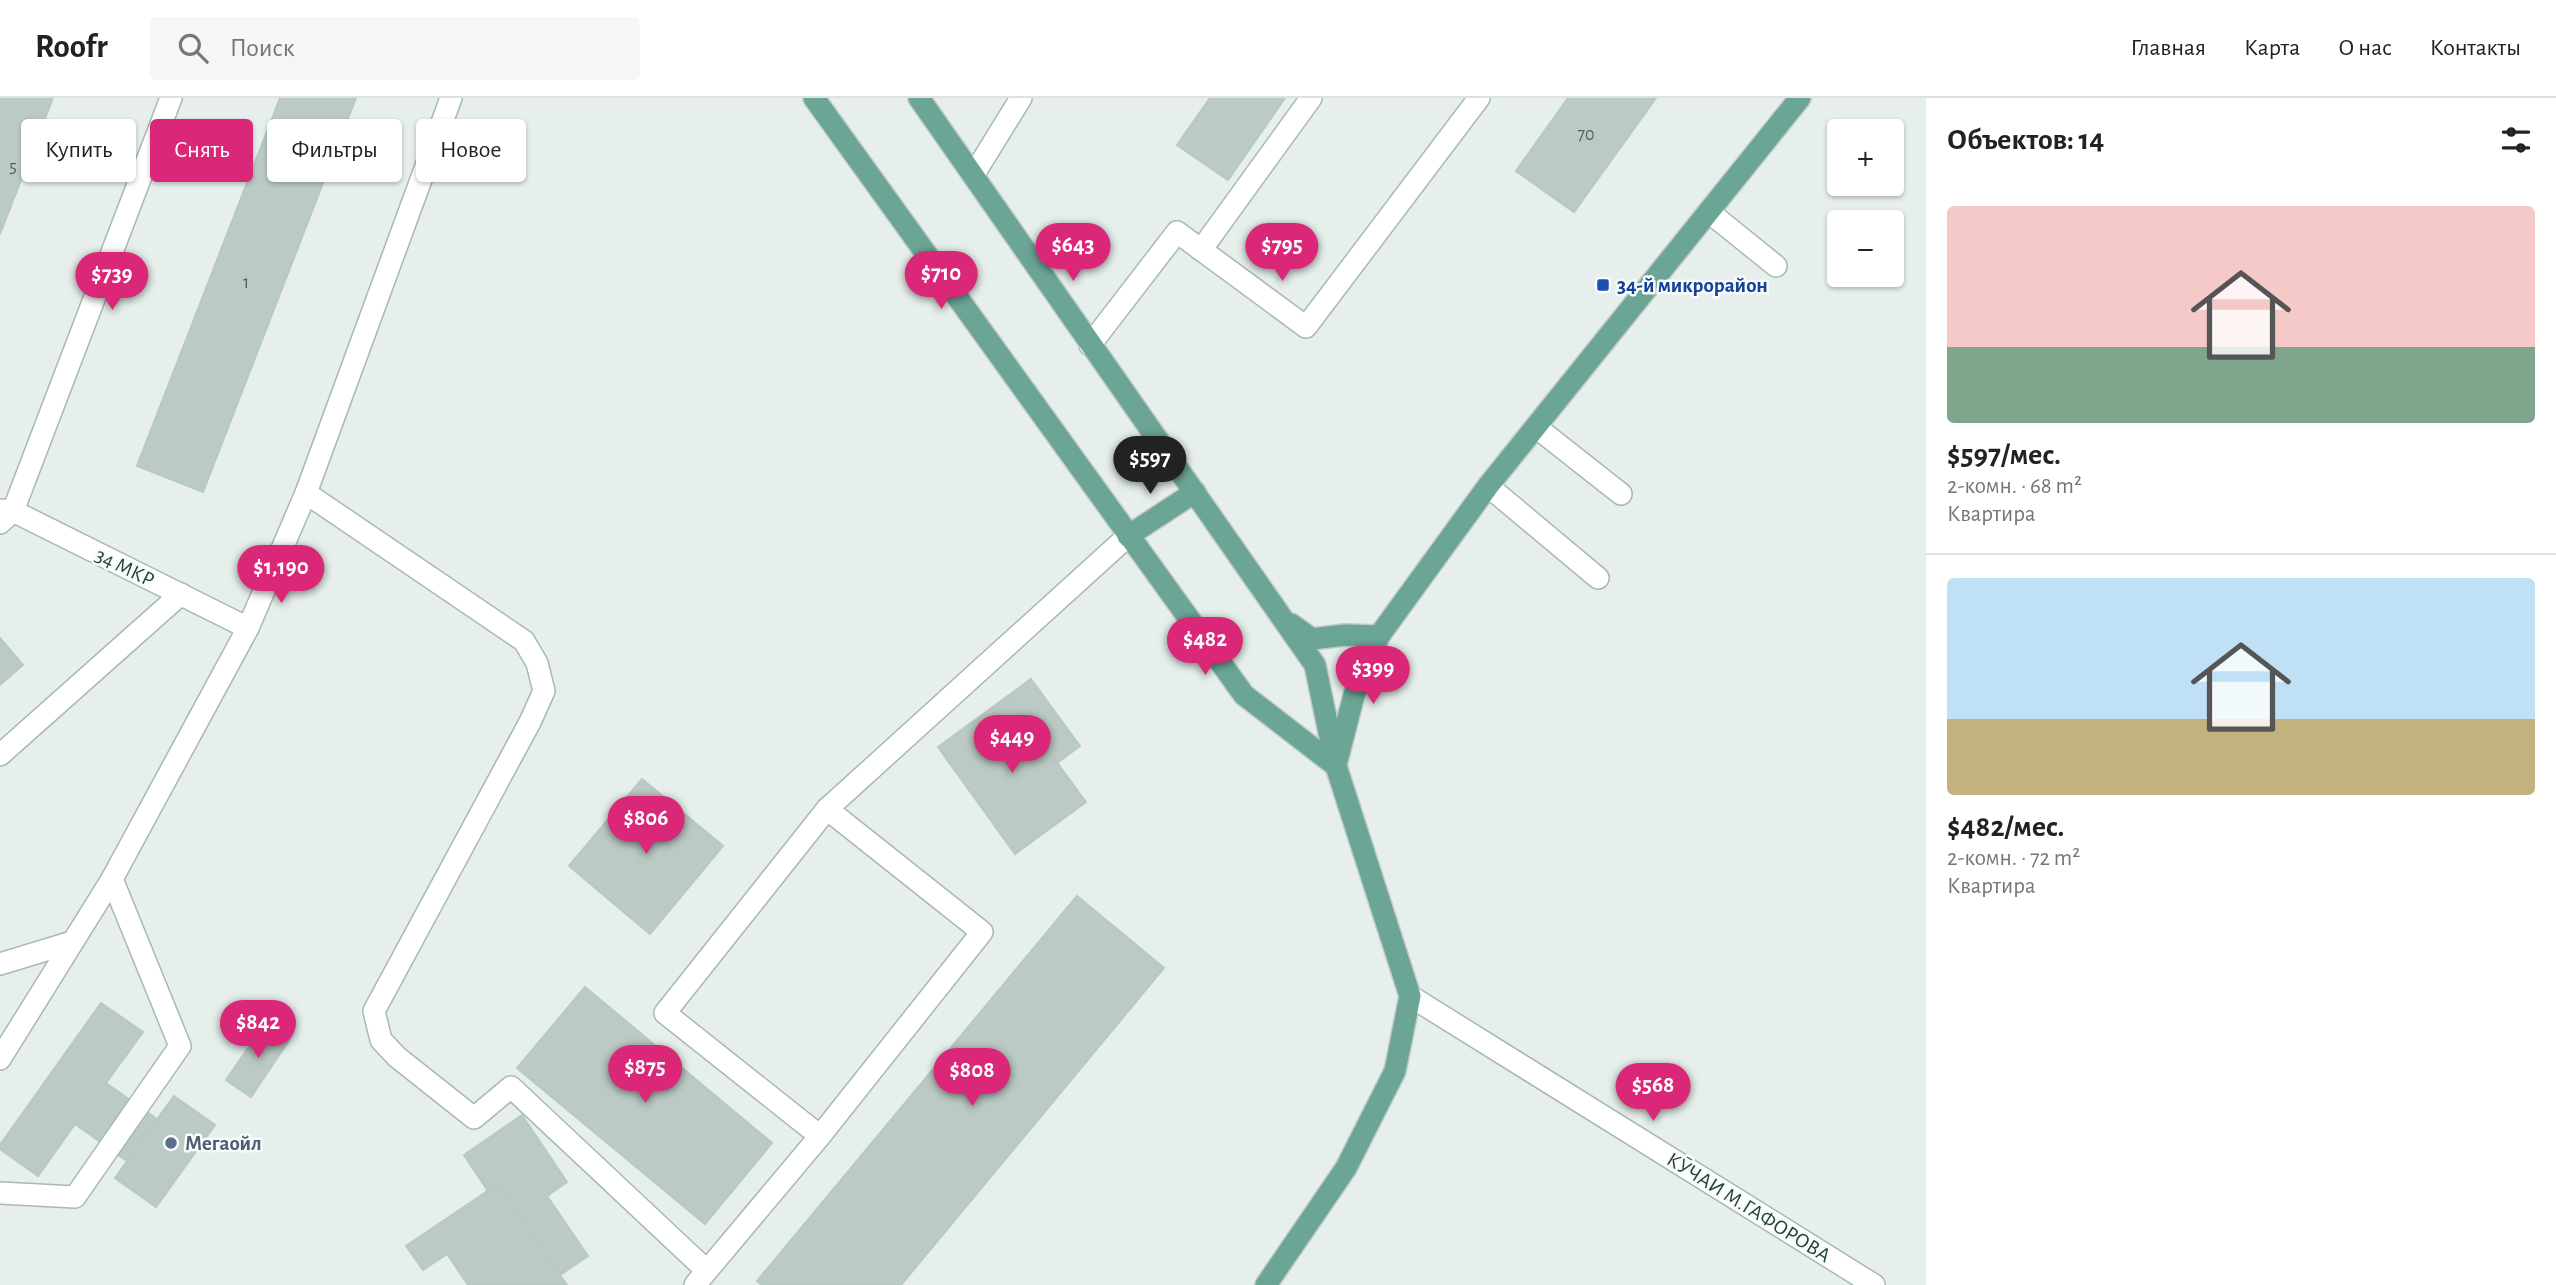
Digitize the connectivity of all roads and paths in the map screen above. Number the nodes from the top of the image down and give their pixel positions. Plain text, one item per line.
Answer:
1 (171, 98) edge
2 (451, 98) edge
3 (814, 98) edge
4 (919, 98) edge
5 (1021, 98) edge
6 (1311, 98) edge
7 (1479, 98) edge
8 (1800, 98) edge
9 (974, 174) junction
10 (1709, 212) junction
11 (1201, 250) junction
12 (1776, 266) dead end
13 (1090, 345) junction
14 (1536, 427) junction
15 (1488, 486) junction
16 (1195, 492) junction
17 (306, 493) junction
18 (1621, 494) dead end
19 (4, 515) edge
20 (1128, 536) junction
21 (1598, 578) dead end
22 (181, 594) junction
23 (1283, 618) junction
24 (248, 628) junction
25 (1379, 636) junction
26 (0, 755) edge
27 (1336, 766) junction
28 (827, 809) junction
29 (112, 879) junction
30 (72, 942) junction
31 (0, 964) edge
32 (1410, 996) junction
33 (0, 1059) edge
34 (820, 1136) junction
35 (0, 1193) edge
36 (701, 1278) edge
37 (1266, 1285) edge
38 (1874, 1285) edge

1 - 19 street
2 - 17 street
3 - 20 main road
4 - 9 main road
5 - 9 street
6 - 11 street
7 - 11 street
8 - 10 main road
9 - 13 main road
10 - 12 street
10 - 14 main road
11 - 13 street
13 - 16 main road
14 - 15 main road
14 - 18 street
15 - 21 street
15 - 25 main road
16 - 20 main road
16 - 23 main road
17 - 24 street
17 - 36 street
19 - 22 street, 34 МКР
20 - 27 main road
20 - 28 street
22 - 24 street, 34 МКР
22 - 26 street
23 - 25 main road
23 - 27 main road
24 - 29 street
25 - 27 main road
27 - 32 main road
28 - 34 street
28 - 34 street
29 - 30 street
29 - 35 street
30 - 31 street
30 - 33 street
32 - 37 main road
32 - 38 street, КӮЧАИ М.ГАФОРОВА
34 - 36 street

